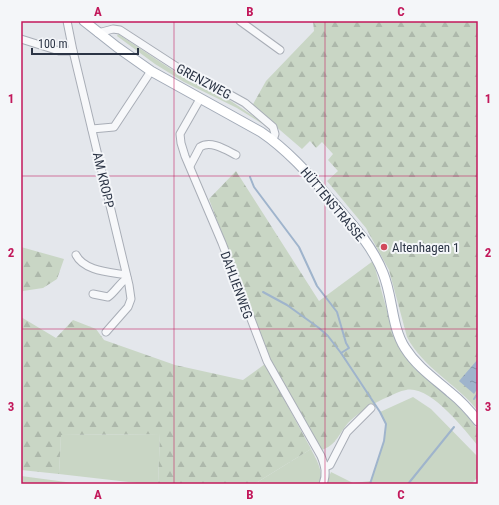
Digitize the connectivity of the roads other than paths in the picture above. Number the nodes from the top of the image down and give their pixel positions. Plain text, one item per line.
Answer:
1 (67, 21) edge
2 (84, 21) edge
3 (240, 21) edge
4 (98, 33) junction
5 (21, 39) edge
6 (280, 50) dead end
7 (73, 51) junction
8 (151, 71) junction
9 (200, 99) junction
10 (92, 130) junction
11 (273, 140) junction
12 (236, 155) dead end
13 (190, 166) junction
14 (76, 255) dead end
15 (127, 277) junction
16 (92, 294) dead end
17 (106, 332) dead end
18 (371, 408) dead end
19 (478, 422) edge
20 (326, 467) junction
21 (323, 484) edge

1 - 7 street, AM KROPP
2 - 4 main road, HÜTTENSTRASSE
3 - 6 street
4 - 8 main road, HÜTTENSTRASSE
4 - 11 street, GRENZWEG
5 - 7 street
7 - 10 street, AM KROPP
8 - 9 main road, HÜTTENSTRASSE
8 - 10 street
9 - 11 main road, HÜTTENSTRASSE
9 - 13 street, DAHLIENWEG
10 - 15 street, AM KROPP
11 - 19 main road, HÜTTENSTRASSE
12 - 13 street
13 - 20 street, DAHLIENWEG
14 - 15 street
15 - 16 street
15 - 17 street, AM KROPP
18 - 20 street
20 - 21 street

